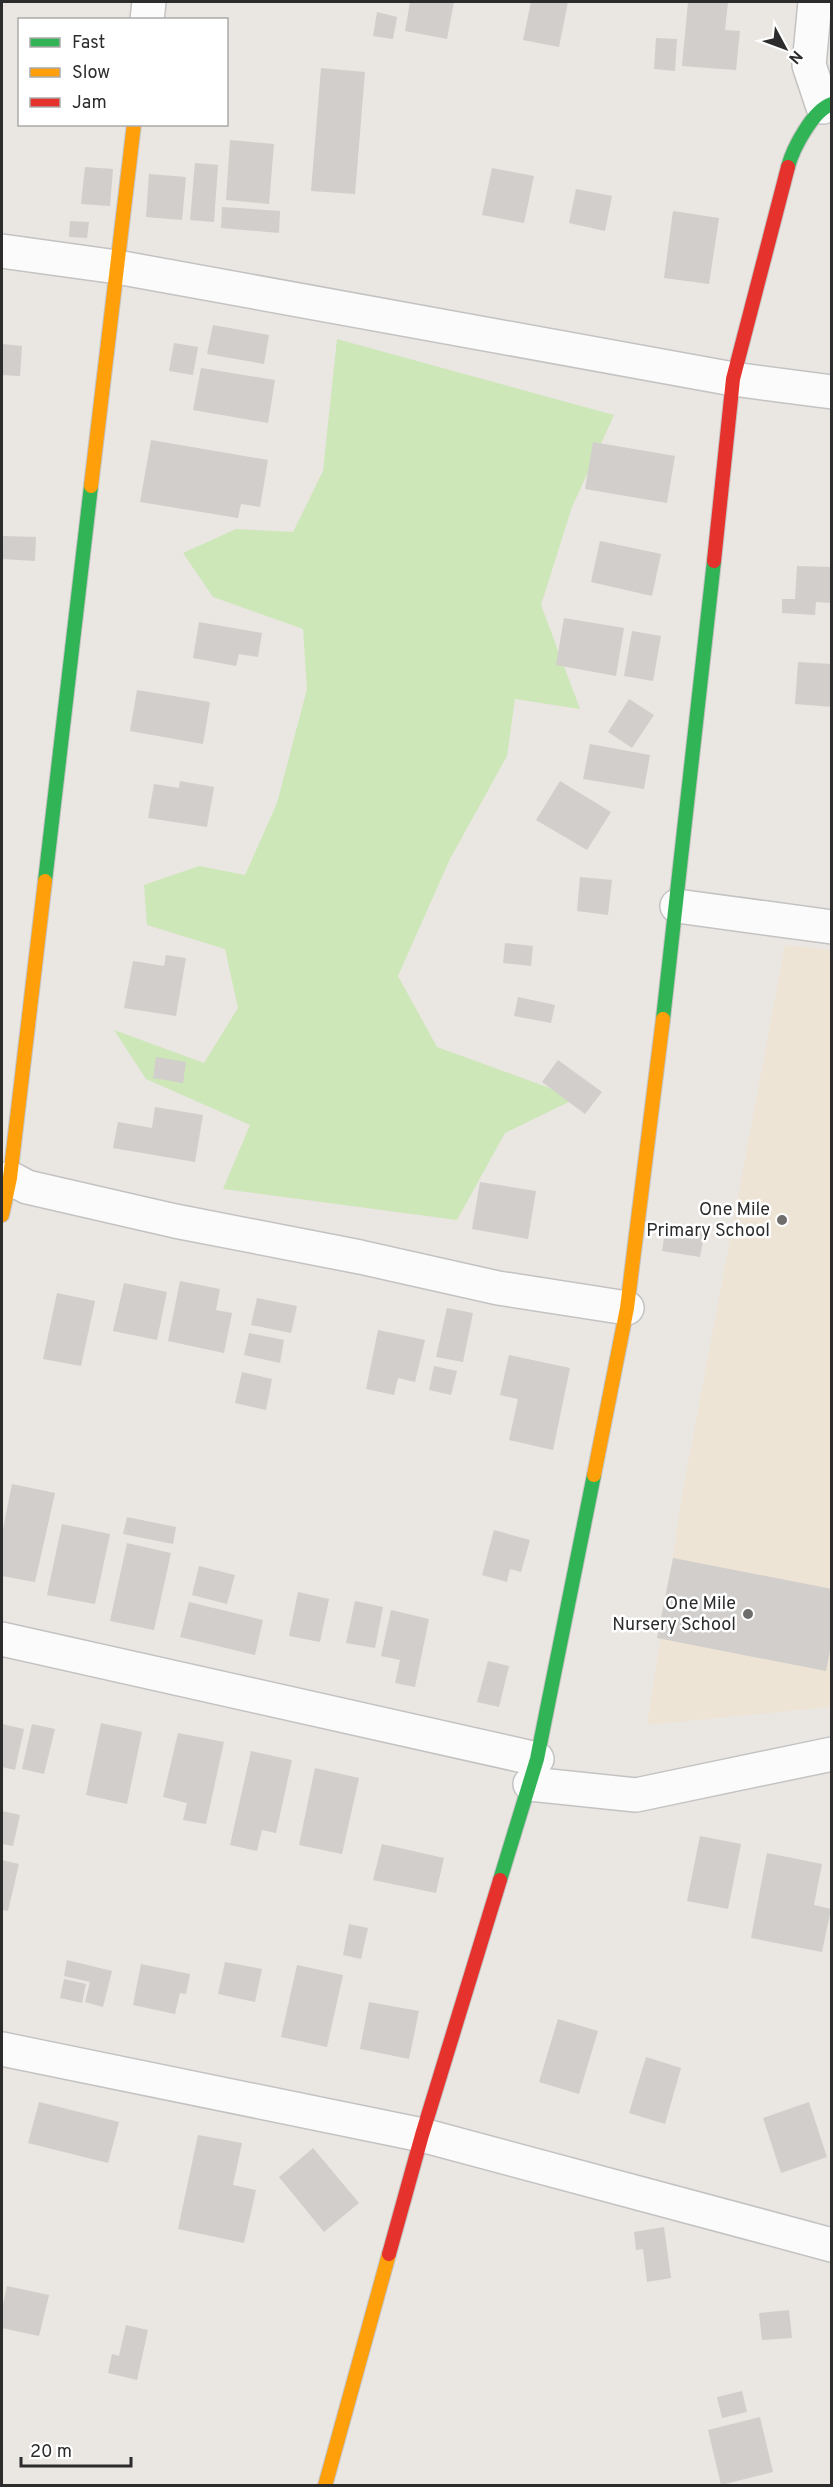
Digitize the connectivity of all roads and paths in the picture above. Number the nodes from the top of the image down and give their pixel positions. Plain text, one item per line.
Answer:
1 (149, 2) edge
2 (815, 2) edge
3 (147, 18) edge
4 (827, 106) edge
5 (134, 126) edge
6 (2, 251) edge
7 (117, 267) junction
8 (733, 379) junction
9 (831, 392) edge
10 (677, 906) junction
11 (831, 927) edge
12 (10, 1178) junction
13 (2, 1215) edge
14 (627, 1308) junction
15 (2, 1638) edge
16 (831, 1754) edge
17 (533, 1772) junction
18 (2, 2049) edge
19 (422, 2135) junction
20 (831, 2245) edge
21 (325, 2486) edge

1 - 3 street
2 - 4 street
4 - 8 street
5 - 7 street
6 - 7 street
7 - 8 street
7 - 12 street
8 - 9 street
8 - 10 street
10 - 11 street
10 - 14 street
12 - 13 street
12 - 14 street
14 - 17 street
15 - 17 street
16 - 17 street
17 - 19 street
18 - 19 street
19 - 20 street
19 - 21 street

